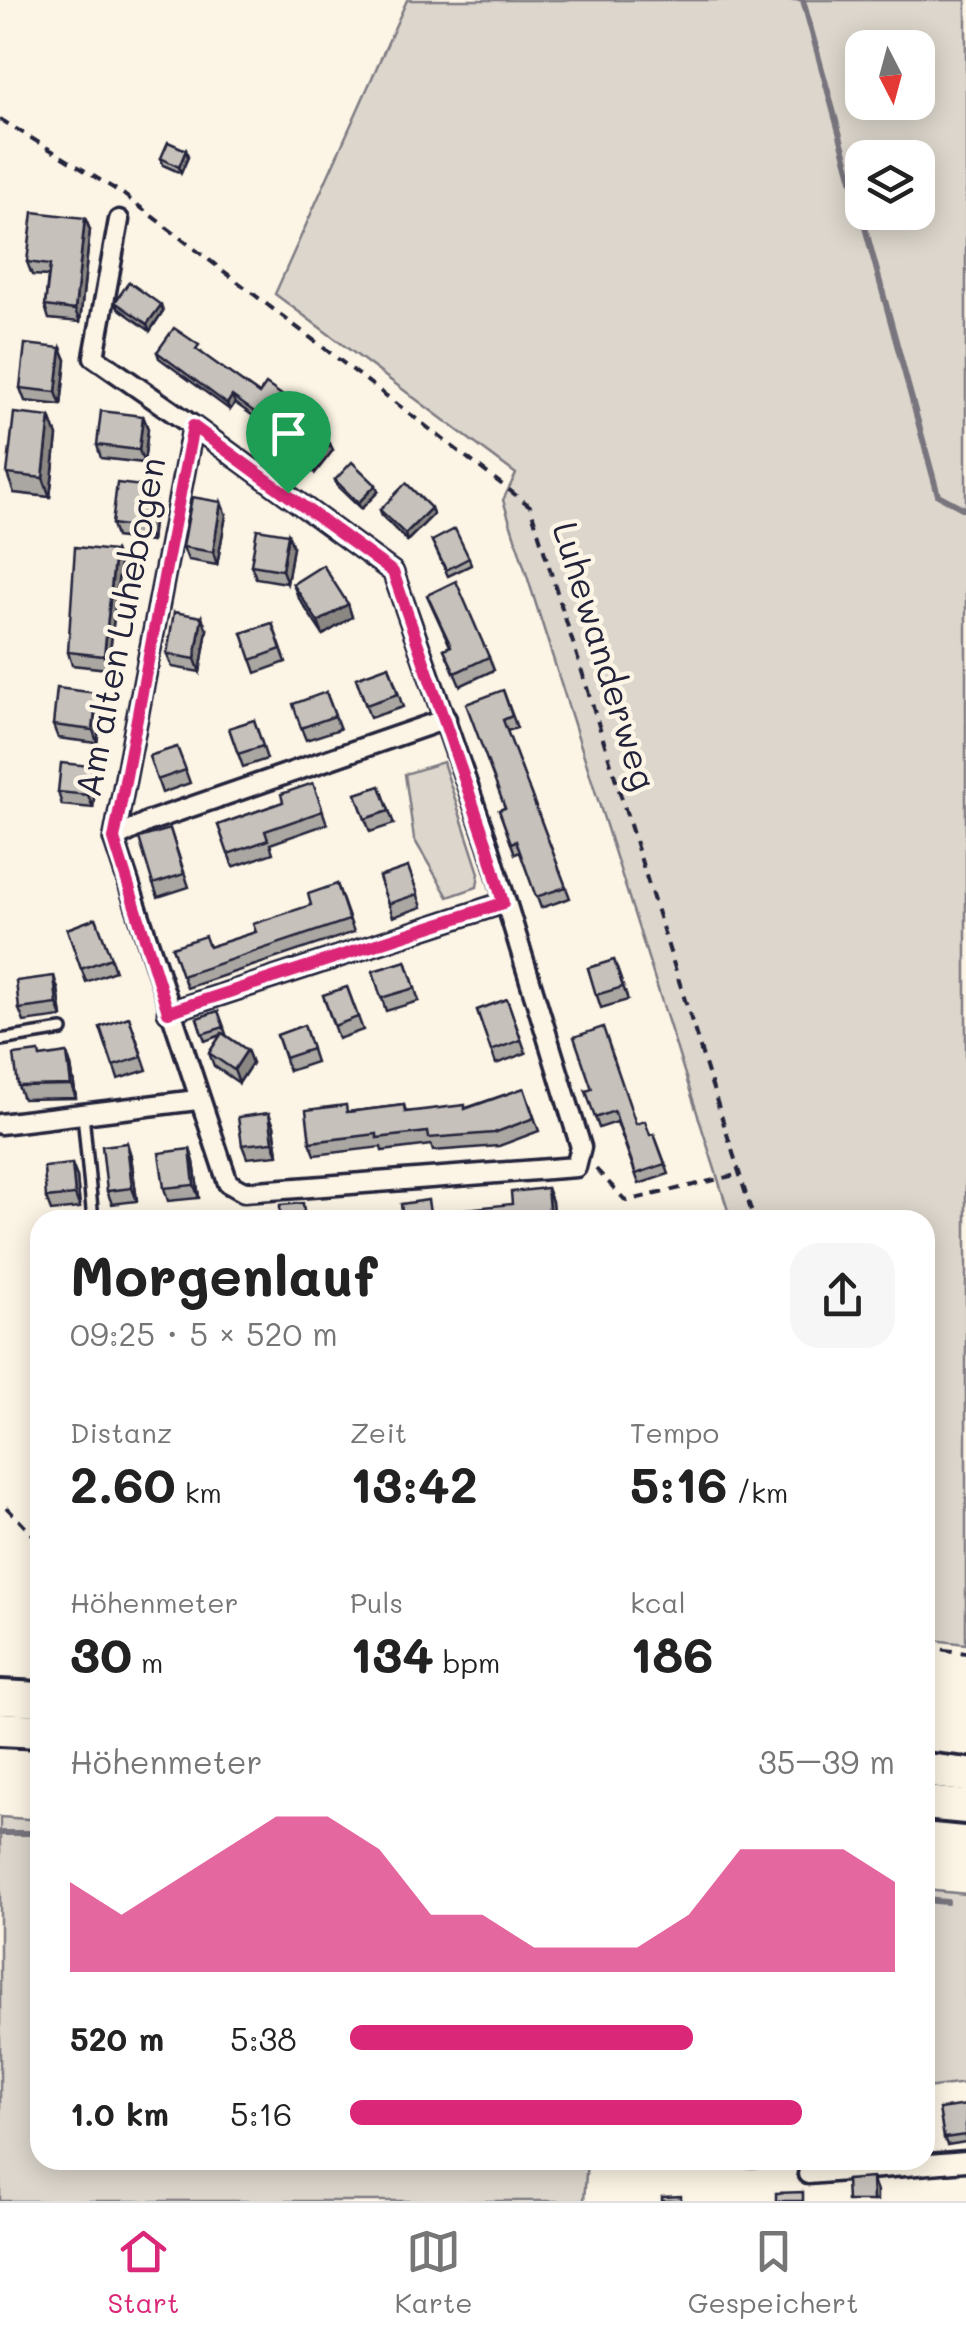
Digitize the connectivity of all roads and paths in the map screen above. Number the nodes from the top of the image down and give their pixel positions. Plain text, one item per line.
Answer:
1 (0, 119) edge
2 (119, 220) dead end
3 (193, 426) junction
4 (446, 720) junction
5 (114, 839) junction
6 (503, 903) junction
7 (168, 1012) junction
8 (62, 1030) dead end
9 (0, 1040) edge
10 (197, 1100) junction
11 (83, 1114) junction
12 (0, 1124) edge
13 (579, 1156) junction
14 (740, 1174) junction
15 (92, 1210) edge
16 (751, 1210) edge
17 (6, 1508) dead end
18 (30, 1532) edge
19 (935, 1648) edge
20 (966, 1653) edge
21 (0, 1696) edge
22 (30, 1698) edge
23 (0, 1729) edge
24 (30, 1730) edge
25 (935, 1771) edge
26 (966, 1774) edge
27 (935, 1804) edge
28 (966, 1807) edge
29 (966, 2161) edge
30 (935, 2164) edge
31 (857, 2170) edge
32 (808, 2174) dead end

1 - 14 path, Luhewanderweg
2 - 3 street, Am alten Luhebogen
3 - 4 street, Am alten Luhebogen
3 - 5 street, Am alten Luhebogen
4 - 5 street, Am alten Luhebogen
4 - 6 street, Am alten Luhebogen
5 - 7 street, Am alten Luhebogen
6 - 7 street
6 - 13 street, Am alten Luhebogen
7 - 10 street, Am alten Luhebogen
8 - 9 lane
10 - 11 street
10 - 13 street, Am alten Luhebogen
11 - 12 street
11 - 15 lane
13 - 14 path
14 - 16 path, Luhewanderweg
17 - 18 path
19 - 20 path
21 - 22 highway
23 - 24 highway
25 - 26 highway
27 - 28 highway
29 - 30 street
31 - 32 street

